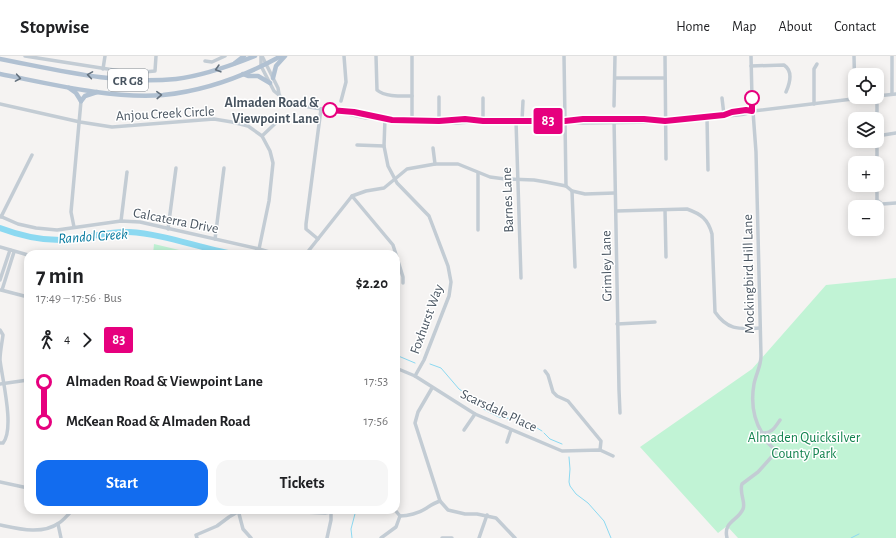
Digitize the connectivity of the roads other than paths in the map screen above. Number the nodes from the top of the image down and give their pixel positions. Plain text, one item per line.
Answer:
1 (25, 56) edge
2 (105, 56) edge
3 (156, 56) edge
4 (225, 56) edge
5 (244, 56) edge
6 (255, 56) edge
7 (261, 56) edge
8 (280, 56) edge
9 (285, 56) edge
10 (344, 56) edge
11 (376, 56) edge
12 (412, 56) edge
13 (564, 56) edge
14 (615, 56) edge
15 (665, 56) edge
16 (751, 56) edge
17 (854, 56) edge
18 (892, 56) edge
19 (40, 57) edge
20 (0, 59) edge
21 (205, 62) dead end
22 (816, 64) dead end
23 (233, 65) junction
24 (263, 65) junction
25 (751, 66) junction
26 (854, 68) edge
27 (103, 69) junction
28 (0, 74) edge
29 (243, 74) junction
30 (615, 78) junction
31 (665, 78) junction
32 (271, 80) junction
33 (66, 86) junction
34 (99, 91) junction
35 (786, 92) dead end
36 (894, 94) edge
37 (884, 95) edge
38 (412, 96) junction
39 (439, 97) dead end
40 (484, 98) dead end
41 (722, 98) dead end
42 (848, 100) edge
43 (341, 101) dead end
44 (523, 101) dead end
45 (81, 102) junction
46 (0, 104) edge
47 (814, 104) junction
48 (614, 106) dead end
49 (321, 109) junction
50 (752, 111) junction
51 (724, 115) junction
52 (282, 117) dead end
53 (707, 117) junction
54 (385, 120) junction
55 (412, 120) junction
56 (439, 121) junction
57 (483, 121) junction
58 (516, 121) junction
59 (522, 121) junction
60 (565, 121) junction
61 (614, 121) junction
62 (665, 121) junction
63 (80, 122) junction
64 (896, 133) edge
65 (884, 135) edge
66 (262, 136) junction
67 (357, 145) dead end
68 (384, 146) junction
69 (433, 148) dead end
70 (877, 148) edge
71 (32, 155) dead end
72 (666, 159) dead end
73 (435, 164) junction
74 (176, 168) dead end
75 (224, 168) dead end
76 (708, 170) dead end
77 (127, 172) dead end
78 (478, 173) junction
79 (395, 178) junction
80 (518, 180) junction
81 (566, 186) junction
82 (572, 191) junction
83 (615, 193) junction
84 (352, 196) junction
85 (896, 203) edge
86 (665, 210) junction
87 (616, 211) junction
88 (0, 216) edge
89 (121, 221) junction
90 (74, 227) junction
91 (168, 229) junction
92 (478, 230) dead end
93 (214, 239) junction
94 (318, 239) junction
95 (0, 246) edge
96 (259, 249) junction
97 (10, 250) junction
98 (262, 250) edge
99 (309, 250) edge
100 (395, 250) edge
101 (14, 252) junction
102 (24, 254) edge
103 (666, 257) dead end
104 (400, 267) edge
105 (575, 267) dead end
106 (520, 278) dead end
107 (0, 280) edge
108 (403, 283) dead end
109 (1, 290) edge
110 (24, 296) edge
111 (655, 322) dead end
112 (617, 324) junction
113 (760, 328) junction
114 (0, 330) edge
115 (400, 370) edge
116 (544, 371) dead end
117 (415, 376) junction
118 (24, 381) edge
119 (2, 384) edge
120 (432, 388) junction
121 (620, 413) dead end
122 (474, 414) junction
123 (780, 420) dead end
124 (464, 430) dead end
125 (511, 430) junction
126 (762, 433) junction
127 (507, 442) dead end
128 (0, 443) edge
129 (600, 450) junction
130 (613, 456) dead end
131 (0, 482) edge
132 (24, 487) edge
133 (440, 501) junction
134 (69, 514) edge
135 (234, 514) edge
136 (240, 514) edge
137 (331, 514) edge
138 (400, 516) joint
139 (487, 516) junction
140 (58, 524) junction
141 (0, 525) edge
142 (61, 538) edge
143 (197, 538) edge
144 (251, 538) edge
145 (327, 538) edge
146 (381, 538) edge
147 (442, 538) edge
148 (452, 538) edge
149 (479, 538) edge
150 (515, 538) edge
151 (726, 538) edge

1 - 19 street
2 - 27 street
3 - 27 street
4 - 21 street
5 - 23 main road
6 - 23 main road, CR G8
7 - 24 street
8 - 24 main road, CR G8
9 - 32 main road
10 - 43 street
11 - 38 street
12 - 38 street
13 - 60 street
14 - 30 street
15 - 31 street
16 - 25 street, Mockingbird Hill Lane
17 - 26 street
18 - 36 street
19 - 27 street
23 -> 20 main road, CR G8
22 - 47 street
24 - 29 main road, CR G8
24 - 32 street
25 - 35 street
25 - 50 street, Mockingbird Hill Lane
28 -> 33 main road, CR G8
29 - 32 main road
34 -> 29 main road, CR G8
30 - 31 street
30 - 48 street
31 - 62 street
32 - 49 street
33 - 34 main road, CR G8
33 - 45 main road
34 - 45 main road
36 - 37 street
38 - 55 street
39 - 56 street
40 - 57 street
41 - 51 street
42 - 47 street
44 - 59 street
45 - 63 street
46 - 63 street, Anjou Creek Circle
47 - 50 street
49 - 54 street
49 - 94 street
50 - 51 street
50 - 113 street, Mockingbird Hill Lane
51 - 53 street
52 - 66 street
53 - 62 street
53 - 76 street
54 - 55 street
54 - 68 street, Foxhurst Way
55 - 56 street
56 - 57 street
57 - 58 street
58 - 59 street
58 - 80 street, Barnes Lane
59 - 60 street
60 - 61 street
60 - 81 street
61 - 62 street
61 - 83 street, Grimley Lane
62 - 72 street
63 - 66 street, Anjou Creek Circle
63 - 90 street
64 - 65 street
66 - 96 street
67 - 68 street
68 - 79 street, Foxhurst Way
69 - 73 street
70 - 85 street
71 - 88 street
73 - 78 street
73 - 79 street
74 - 91 street
75 - 93 street
77 - 89 street
78 - 80 street
78 - 92 street
79 - 84 street
79 - 117 street, Foxhurst Way
80 - 81 street
80 - 106 street, Barnes Lane
81 - 82 street
82 - 83 street
82 - 105 street
83 - 87 street, Grimley Lane
84 - 94 street
84 - 100 street
86 - 87 street
86 - 103 street
86 - 113 street
87 - 112 street, Grimley Lane
88 - 90 street, Calcaterra Drive
89 - 90 street, Calcaterra Drive
89 - 91 street, Calcaterra Drive
91 - 93 street, Calcaterra Drive
93 - 96 street, Calcaterra Drive
94 - 99 street
95 - 97 street
96 - 98 street, Calcaterra Drive
97 - 101 street
97 - 107 street
101 - 102 street
101 - 109 street
104 - 108 street
109 - 110 street
111 - 112 street
112 - 121 street, Grimley Lane
113 - 126 street, Mockingbird Hill Lane
114 - 119 street
115 - 117 street, Scarsdale Place
116 - 129 street
117 - 120 street, Scarsdale Place
118 - 119 street
119 - 128 street
120 - 122 street, Scarsdale Place
120 - 133 street
122 - 124 street
122 - 125 street, Scarsdale Place
123 - 126 street
125 - 127 street
125 - 129 street, Scarsdale Place
126 - 151 street, Mockingbird Hill Lane
129 - 130 street
131 - 132 street
133 - 138 street
133 - 139 street
134 - 140 street
135 - 143 street
136 - 144 street
137 - 145 street
138 - 146 street
139 - 149 street
139 - 150 street
140 - 141 street
140 - 142 street
147 - 148 street

